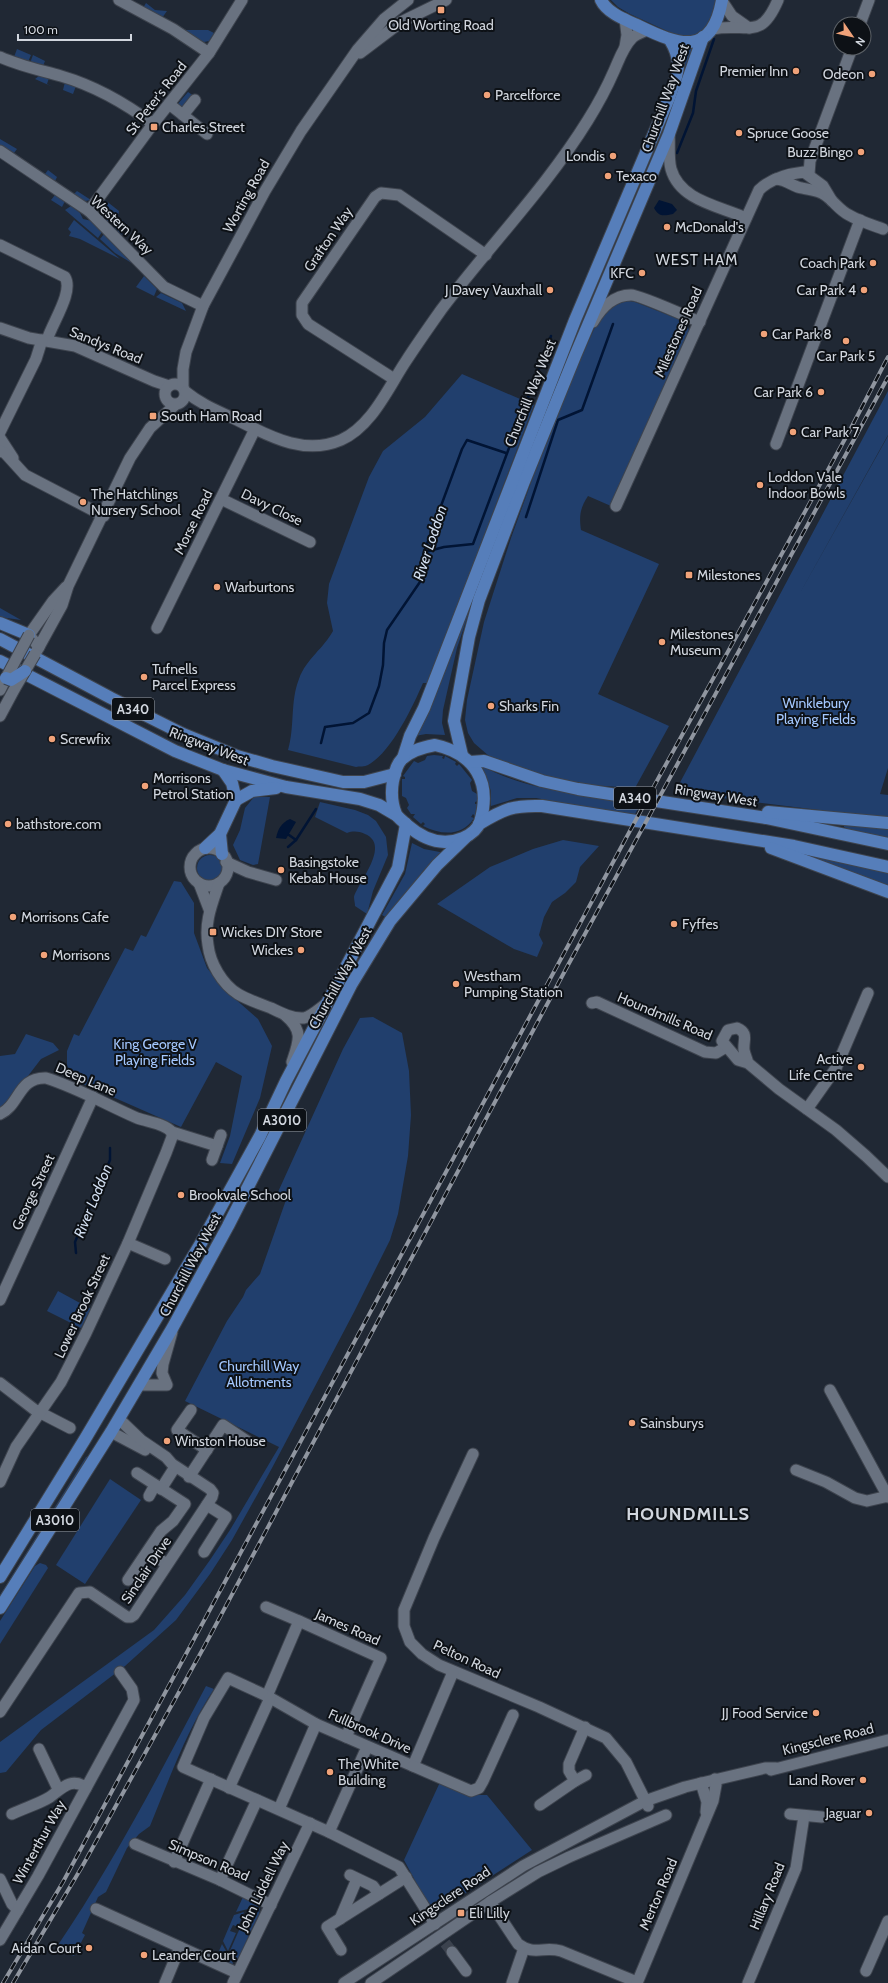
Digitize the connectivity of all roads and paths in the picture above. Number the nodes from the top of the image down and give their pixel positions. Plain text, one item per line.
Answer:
1 (119, 0) edge
2 (242, 0) edge
3 (408, 0) edge
4 (446, 0) edge
5 (601, 0) edge
6 (722, 0) edge
7 (778, 0) edge
8 (869, 0) edge
9 (863, 16) edge
10 (625, 19) junction
11 (750, 28) junction
12 (712, 29) junction
13 (648, 30) junction
14 (703, 37) junction
15 (670, 40) junction
16 (625, 47) junction
17 (210, 53) junction
18 (849, 56) edge
19 (0, 57) edge
20 (351, 59) junction
21 (195, 100) dead end
22 (169, 104) junction
23 (183, 114) junction
24 (153, 124) junction
25 (207, 134) dead end
26 (669, 134) junction
27 (0, 151) edge
28 (807, 174) junction
29 (776, 179) junction
30 (802, 187) junction
31 (832, 201) junction
32 (90, 211) junction
33 (746, 218) junction
34 (860, 220) junction
35 (883, 229) dead end
36 (0, 245) edge
37 (486, 255) junction
38 (203, 306) junction
39 (700, 322) junction
40 (0, 328) edge
41 (44, 340) junction
42 (575, 356) junction
43 (394, 380) junction
44 (175, 393) junction
45 (255, 429) junction
46 (0, 432) edge
47 (0, 438) edge
48 (776, 444) dead end
49 (0, 451) edge
50 (16, 466) junction
51 (221, 499) junction
52 (616, 506) dead end
53 (104, 516) junction
54 (310, 542) dead end
55 (68, 586) junction
56 (0, 623) edge
57 (157, 628) dead end
58 (32, 630) junction
59 (0, 639) edge
60 (39, 647) junction
61 (0, 661) edge
62 (25, 671) junction
63 (3, 676) edge
64 (0, 690) edge
65 (0, 716) edge
66 (403, 758) junction
67 (466, 758) junction
68 (223, 770) junction
69 (394, 774) junction
70 (286, 787) junction
71 (236, 800) junction
72 (691, 806) junction
73 (396, 815) junction
74 (888, 823) edge
75 (406, 824) junction
76 (479, 824) junction
77 (220, 834) junction
78 (466, 837) junction
79 (742, 838) junction
80 (888, 844) edge
81 (205, 848) junction
82 (224, 858) junction
83 (888, 867) edge
84 (248, 872) junction
85 (222, 879) junction
86 (276, 880) dead end
87 (199, 883) junction
88 (888, 892) edge
89 (209, 909) junction
90 (868, 993) dead end
91 (328, 1002) junction
92 (592, 1003) dead end
93 (286, 1015) junction
94 (726, 1047) junction
95 (748, 1063) junction
96 (286, 1081) junction
97 (93, 1097) junction
98 (807, 1109) junction
99 (0, 1114) edge
100 (172, 1132) junction
101 (212, 1160) dead end
102 (888, 1177) edge
103 (128, 1243) junction
104 (164, 1259) dead end
105 (4, 1281) edge
106 (0, 1300) edge
107 (174, 1328) junction
108 (0, 1383) edge
109 (140, 1385) junction
110 (830, 1390) dead end
111 (102, 1409) junction
112 (191, 1410) dead end
113 (40, 1413) junction
114 (118, 1419) junction
115 (94, 1422) junction
116 (70, 1428) dead end
117 (111, 1432) junction
118 (247, 1441) dead end
119 (207, 1450) junction
120 (473, 1454) dead end
121 (173, 1465) junction
122 (796, 1470) dead end
123 (137, 1473) dead end
124 (190, 1477) junction
125 (0, 1482) edge
126 (158, 1487) junction
127 (149, 1496) dead end
128 (888, 1496) edge
129 (207, 1505) junction
130 (204, 1552) dead end
131 (154, 1556) dead end
132 (167, 1564) junction
133 (0, 1577) edge
134 (128, 1580) dead end
135 (266, 1607) dead end
136 (0, 1608) edge
137 (299, 1621) junction
138 (120, 1672) dead end
139 (453, 1672) junction
140 (268, 1697) junction
141 (0, 1712) edge
142 (513, 1715) dead end
143 (316, 1724) junction
144 (585, 1727) junction
145 (346, 1737) junction
146 (888, 1740) edge
147 (367, 1747) junction
148 (39, 1749) dead end
149 (412, 1766) junction
150 (586, 1775) dead end
151 (211, 1779) junction
152 (575, 1781) junction
153 (716, 1782) junction
154 (702, 1785) junction
155 (86, 1788) junction
156 (229, 1788) junction
157 (58, 1789) junction
158 (257, 1800) junction
159 (646, 1804) junction
160 (540, 1805) dead end
161 (279, 1809) junction
162 (12, 1814) dead end
163 (790, 1814) dead end
164 (666, 1815) dead end
165 (804, 1816) junction
166 (705, 1817) junction
167 (822, 1817) dead end
168 (310, 1823) junction
169 (329, 1832) junction
170 (135, 1844) dead end
171 (563, 1844) junction
172 (569, 1857) junction
173 (174, 1862) junction
174 (406, 1877) junction
175 (0, 1879) edge
176 (220, 1880) junction
177 (379, 1894) junction
178 (490, 1902) junction
179 (271, 1905) junction
180 (96, 1909) dead end
181 (18, 1910) junction
182 (340, 1919) junction
183 (888, 1921) edge
184 (435, 1924) junction
185 (885, 1937) edge
186 (0, 1940) edge
187 (180, 1947) junction
188 (524, 1948) junction
189 (341, 1950) dead end
190 (452, 1952) tunnel mouth
191 (467, 1971) dead end
192 (866, 1971) dead end
193 (235, 1978) edge
194 (358, 1980) edge
195 (637, 1982) edge
196 (165, 1983) edge
197 (344, 1983) edge
198 (371, 1983) edge
199 (512, 1983) edge
200 (748, 1983) edge

1 - 17 street
2 - 17 street, St Peter's Road
3 - 20 street, Worting Road
4 - 20 street, Worting Road
5 - 10 main road
6 - 11 street
6 - 12 main road
7 - 11 street
8 - 9 street
10 - 13 main road
10 - 16 street
11 - 12 street
12 - 14 main road
13 - 15 main road
13 - 16 street
14 - 15 main road
14 - 26 main road, Churchill Way West
15 - 66 main road, Churchill Way West
16 - 37 street
17 - 22 street, St Peter's Road
18 - 28 street
19 - 24 street
20 - 38 street, Worting Road
21 - 23 street
22 - 23 street
22 - 24 street, St Peter's Road
23 - 25 street
24 - 32 street, St Peter's Road
26 - 33 street
26 - 42 main road, Churchill Way West
27 - 32 street, Western Way
28 - 29 street, Milestones Road
28 - 30 street
28 - 31 street
29 - 30 street
29 - 33 street, Milestones Road
30 - 31 street
31 - 34 street
32 - 38 street, Western Way
33 - 39 street, Milestones Road
34 - 35 street
34 - 48 street
36 - 41 street
37 - 43 street
37 - 43 street, Grafton Way
38 - 44 street, Worting Road
39 - 42 street
39 - 52 street, Milestones Road
40 - 41 street, Sandys Road
41 - 44 street, Sandys Road
41 - 46 street
42 - 67 main road, Churchill Way West
43 - 45 street
44 - 45 street
44 - 53 street
45 - 51 street, Morse Road
47 - 50 street
49 - 50 street
50 - 53 street
51 - 54 street, Davy Close
51 - 57 street, Morse Road
53 - 55 street
55 - 58 street
55 - 60 street
56 - 58 main road
58 - 60 street
58 - 63 street, bridge
59 - 69 main road, Ringway West / A340
60 - 62 street, bridge
61 - 68 main road, Ringway West / A340
62 - 63 main road, bridge
62 - 65 street, bridge
63 - 64 street
66 - 67 main road
66 - 69 main road
67 - 72 main road, Ringway West / A340
67 - 76 main road
68 - 70 main road, Ringway West / A340
68 - 71 main road
69 - 73 main road
70 - 71 main road
70 - 73 main road, Ringway West / A340
71 - 77 main road
72 - 74 main road
72 - 80 main road, Ringway West / A340
73 - 75 main road
75 - 78 main road
75 - 91 main road, Churchill Way West / A3010
76 - 78 main road
76 - 79 main road, A340
77 - 81 main road
77 - 82 main road
78 - 107 main road, Churchill Way West / A3010
79 - 83 main road, A340
79 - 88 main road
81 - 82 street
81 - 87 street
82 - 84 street
82 - 85 street
84 - 85 street
84 - 86 street
85 - 87 street
85 - 89 street
87 - 89 street
89 - 93 street
90 - 98 street
91 - 93 street
91 - 96 main road, Churchill Way West / A3010
92 - 94 street, Houndmills Road
93 - 96 street
94 - 95 street, Houndmills Road
94 - 95 street, Houndmills Road
95 - 98 street, Houndmills Road
96 - 111 main road, Churchill Way West / A3010
97 - 99 street, Deep Lane
97 - 100 street, Deep Lane
97 - 105 street, George Street
98 - 102 street, Houndmills Road
100 - 101 street, Deep Lane
100 - 103 street, Lower Brook Street
103 - 104 street
103 - 113 street, Lower Brook Street
105 - 106 street, George Street
107 - 109 main road, Churchill Way West / A3010
107 - 109 street
108 - 113 street
109 - 114 main road, Churchill Way West / A3010
110 - 128 street
111 - 114 main road
111 - 115 main road, Churchill Way West / A3010
112 - 119 street
113 - 116 street
113 - 125 street, Lower Brook Street
114 - 117 main road, Churchill Way West / A3010
114 - 121 street, Sinclair Drive
115 - 117 main road
115 - 133 main road, Churchill Way West / A3010
117 - 121 street, Sinclair Drive
117 - 136 main road, Churchill Way West / A3010
118 - 119 street
119 - 124 street
120 - 139 street, Pelton Road
121 - 124 street, Sinclair Drive
121 - 126 street
122 - 128 street
123 - 126 street
124 - 129 street, Sinclair Drive
126 - 127 street
126 - 134 street
129 - 130 street
129 - 132 street, Sinclair Drive
131 - 132 street
132 - 141 street, Sinclair Drive
135 - 137 street
137 - 140 street, James Road
137 - 145 street, James Road
138 - 155 street, Winterthur Way
139 - 144 street, Pelton Road
139 - 149 street, Fullbrook Drive
140 - 143 street
140 - 151 street
140 - 156 street, James Road
142 - 149 street
143 - 145 street, Fullbrook Drive
143 - 161 street, Fullbrook Drive
144 - 152 street
144 - 159 street, Pelton Road
145 - 147 street, Fullbrook Drive
146 - 153 street, Kingsclere Road
147 - 149 street, Fullbrook Drive
147 - 169 street
148 - 157 street, Winterthur Way
150 - 152 street
151 - 156 street
151 - 173 street
152 - 160 street
153 - 154 street, Kingsclere Road
153 - 166 street, Merton Road
154 - 159 street, Kingsclere Road
154 - 166 street, Merton Road
155 - 157 street, Winterthur Way
155 - 181 street, Winterthur Way
156 - 158 street
157 - 162 street, Winterthur Way
158 - 161 street
158 - 176 street
159 - 171 street, Kingsclere Road
161 - 168 street
163 - 165 street
164 - 172 street, Kingsclere Road
165 - 167 street
165 - 200 street, Hillary Road
166 - 195 street, Merton Road
168 - 169 street
168 - 179 street, John Liddell Way
169 - 174 street
170 - 173 street, Simpson Road
171 - 172 street
171 - 184 street, Kingsclere Road
172 - 178 street, Kingsclere Road
173 - 176 street, Simpson Road
174 - 177 street
174 - 184 street
175 - 181 street, Winterthur Way
176 - 179 street, Simpson Road
177 - 182 street
177 - 182 street
178 - 188 street
178 - 198 street, Kingsclere Road
179 - 193 street, John Liddell Way
180 - 187 street
181 - 186 street, Winterthur Way
182 - 189 street
183 - 185 street
184 - 194 street, Kingsclere Road
185 - 192 street
187 - 193 street
187 - 196 street
188 - 195 street
188 - 199 street
190 - 191 street
194 - 197 street, Kingsclere Road

